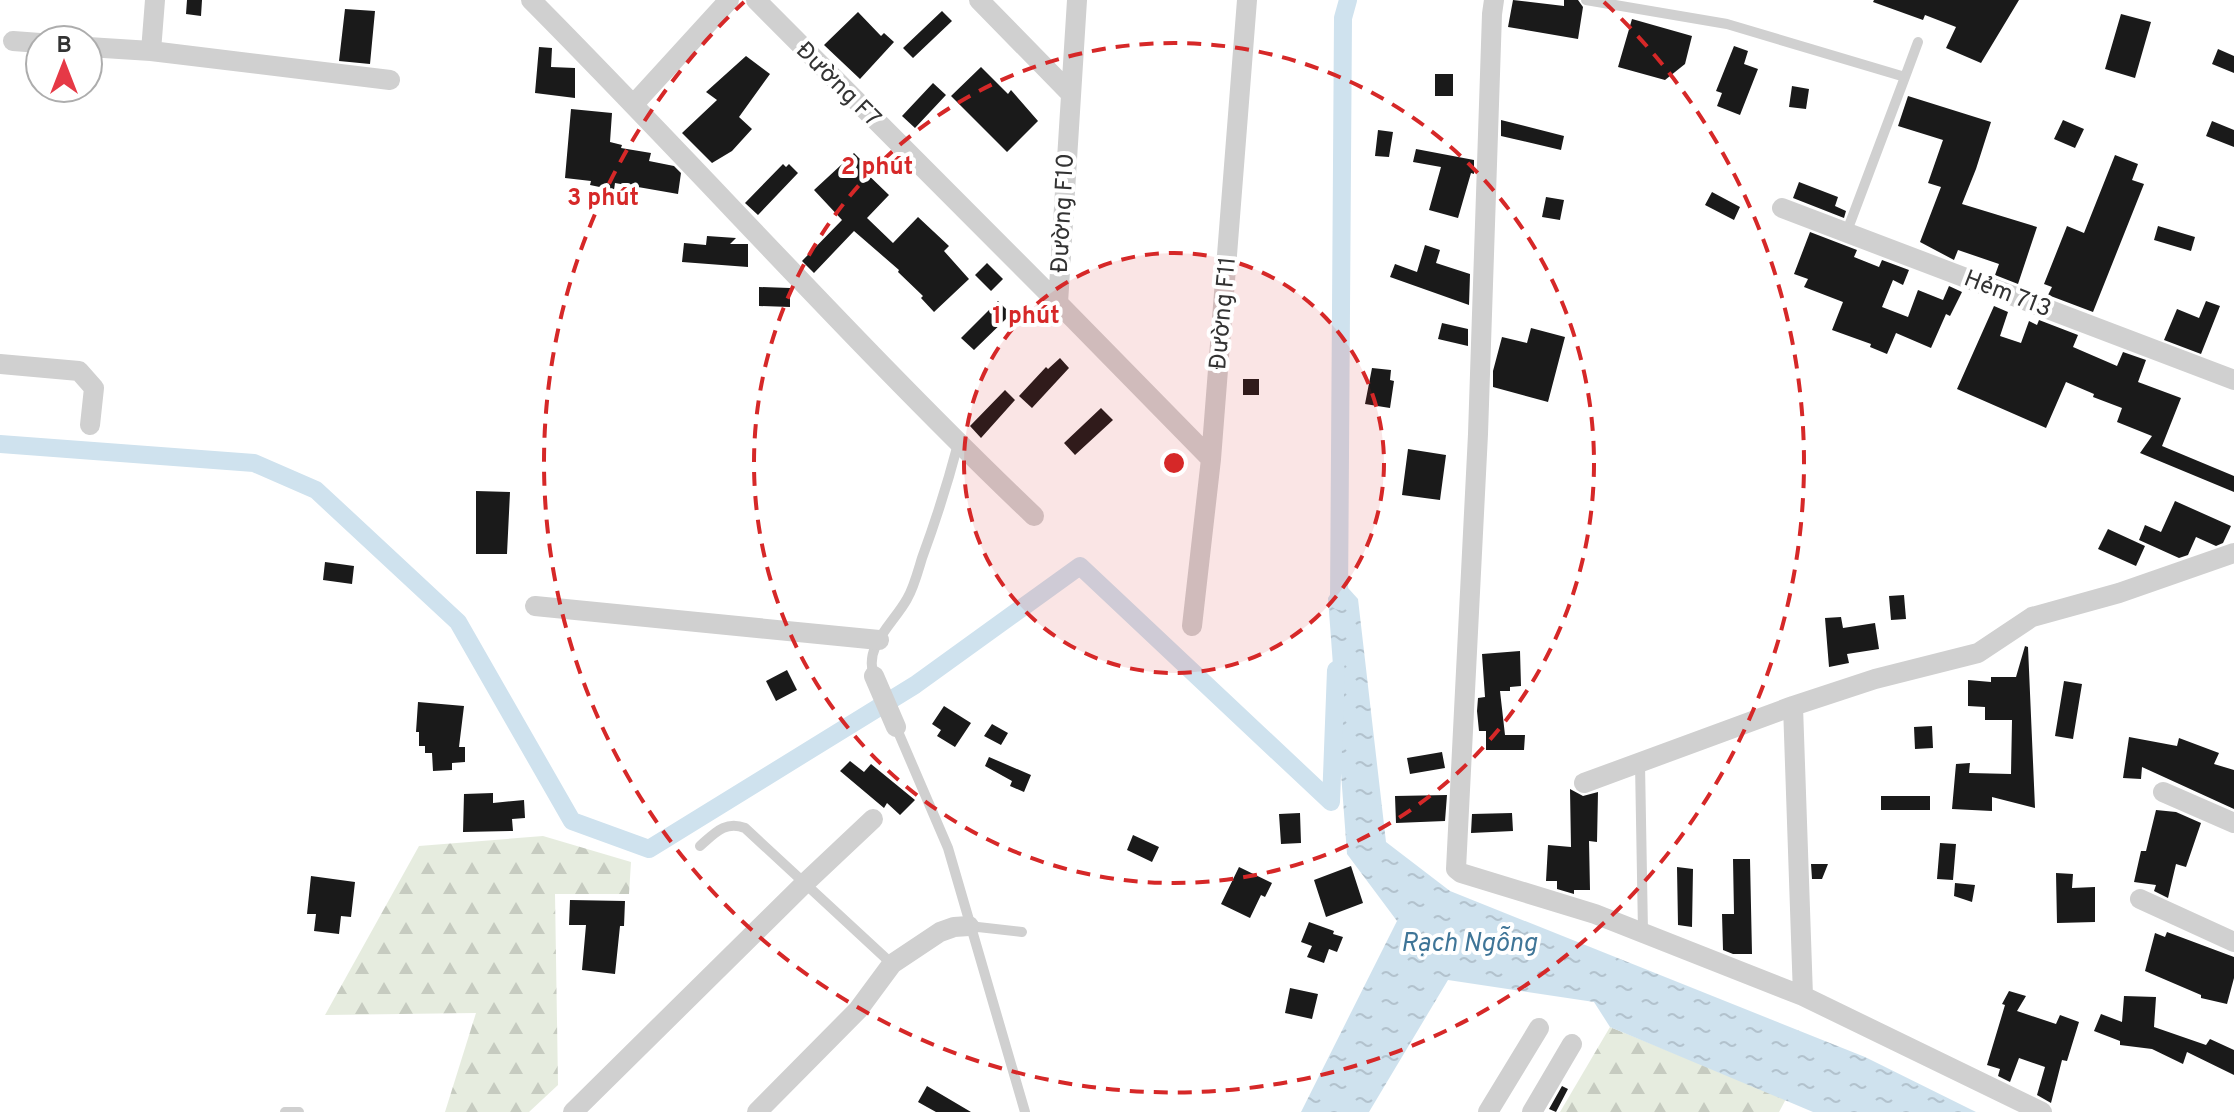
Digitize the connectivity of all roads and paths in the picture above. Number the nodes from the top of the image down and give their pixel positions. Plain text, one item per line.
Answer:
1 (155, 0) edge
2 (531, 0) edge
3 (729, 0) edge
4 (756, 0) edge
5 (979, 0) edge
6 (1077, 0) edge
7 (1247, 0) edge
8 (1494, 0) edge
9 (1586, 0) edge
10 (13, 41) dead end
11 (24, 42) edge
12 (1918, 42) dead end
13 (104, 48) edge
14 (151, 51) junction
15 (1905, 75) junction
16 (390, 80) dead end
17 (1069, 92) junction
18 (634, 104) junction
19 (1782, 208) dead end
20 (1847, 231) junction
21 (1058, 303) junction
22 (0, 364) edge
23 (2234, 380) edge
24 (90, 425) dead end
25 (958, 444) junction
26 (1211, 459) junction
27 (1034, 516) dead end
28 (2234, 553) edge
29 (535, 606) dead end
30 (1192, 626) dead end
31 (879, 640) junction
32 (874, 676) joint
33 (1793, 706) junction
34 (896, 727) joint
35 (1640, 764) junction
36 (1584, 783) dead end
37 (2163, 792) dead end
38 (873, 819) dead end
39 (2234, 823) edge
40 (700, 846) dead end
41 (804, 884) junction
42 (2140, 899) dead end
43 (969, 926) junction
44 (1022, 932) dead end
45 (1643, 932) junction
46 (2234, 942) edge
47 (892, 964) junction
48 (1803, 996) junction
49 (1539, 1028) dead end
50 (1572, 1044) dead end
51 (285, 1112) edge
52 (299, 1112) edge
53 (573, 1112) edge
54 (757, 1112) edge
55 (1025, 1112) edge
56 (1488, 1112) edge
57 (1532, 1112) edge
58 (2042, 1112) edge

1 - 14 street
2 - 18 street
3 - 18 street
4 - 21 street, Đường F7
5 - 17 street
6 - 17 street, Đường F10
7 - 26 street, Đường F11
8 - 45 street
9 - 15 lane
10 - 11 street
12 - 15 lane
13 - 14 street
14 - 16 street
15 - 20 lane
17 - 21 street, Đường F10
18 - 25 street
19 - 20 street, Hẻm 713
20 - 23 street, Hẻm 713
21 - 26 street, Đường F10
22 - 24 street
25 - 27 street
25 - 31 lane
26 - 30 street, Đường F11
28 - 33 street
29 - 31 street
31 - 32 lane
32 - 34 street
33 - 35 street
33 - 48 street
34 - 43 lane
35 - 36 street
35 - 45 lane
37 - 39 street
38 - 41 street
40 - 41 lane
41 - 47 lane
41 - 53 street
42 - 46 street
43 - 44 lane
43 - 47 street
43 - 55 lane
45 - 48 street
47 - 54 street
48 - 58 street
49 - 56 street
50 - 57 street
51 - 52 lane

